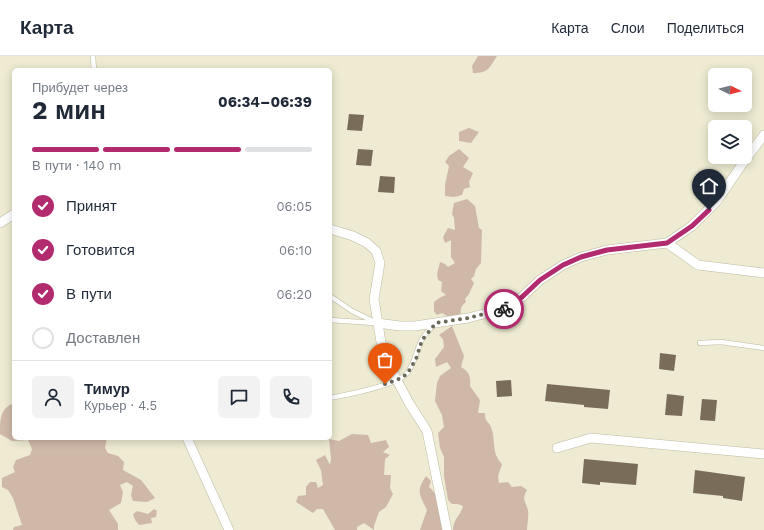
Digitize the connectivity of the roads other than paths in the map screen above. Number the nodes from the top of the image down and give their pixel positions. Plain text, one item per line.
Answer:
1 (93, 56) edge
2 (94, 68) edge
3 (764, 135) edge
4 (12, 215) edge
5 (2, 222) edge
6 (0, 229) edge
7 (332, 230) edge
8 (667, 243) junction
9 (764, 272) edge
10 (332, 297) edge
11 (332, 320) edge
12 (377, 323) junction
13 (436, 323) junction
14 (700, 343) dead end
15 (764, 348) edge
16 (397, 380) junction
17 (332, 398) edge
18 (188, 440) edge
19 (557, 448) dead end
20 (764, 454) edge
21 (229, 530) edge
22 (447, 530) edge

1 - 2 lane
3 - 8 street
4 - 5 street
5 - 6 lane
7 - 12 street
8 - 9 street
8 - 13 street
10 - 12 lane
11 - 12 lane
12 - 13 street
12 - 16 street
13 - 16 lane
14 - 15 lane
16 - 17 lane
16 - 22 street
18 - 21 street
19 - 20 street

